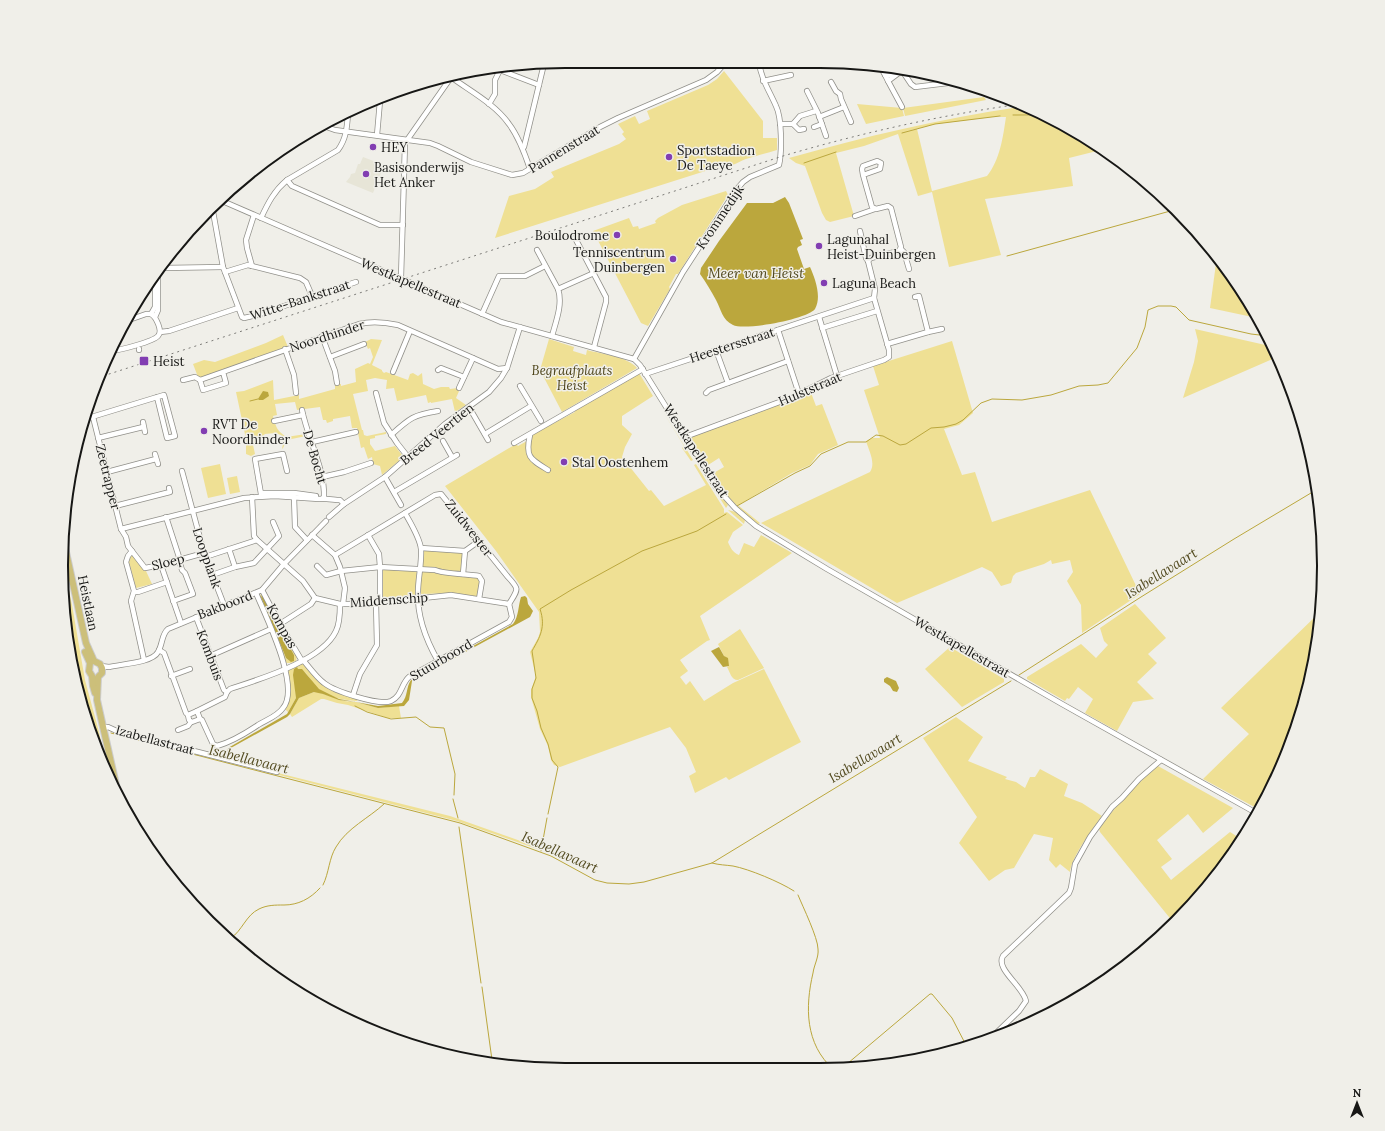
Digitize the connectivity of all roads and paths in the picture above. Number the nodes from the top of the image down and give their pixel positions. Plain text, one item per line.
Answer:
1 (721, 68) edge
2 (760, 68) edge
3 (543, 69) edge
4 (499, 72) edge
5 (504, 72) edge
6 (883, 72) edge
7 (892, 74) edge
8 (897, 74) edge
9 (791, 75) dead end
10 (885, 75) junction
11 (906, 76) edge
12 (456, 81) edge
13 (763, 81) junction
14 (888, 81) junction
15 (831, 82) dead end
16 (447, 83) edge
17 (942, 84) edge
18 (539, 85) junction
19 (807, 91) dead end
20 (380, 104) edge
21 (488, 104) junction
22 (844, 107) junction
23 (902, 107) dead end
24 (816, 111) junction
25 (819, 117) junction
26 (348, 118) edge
27 (851, 122) dead end
28 (780, 124) junction
29 (793, 124) junction
30 (822, 124) junction
31 (814, 127) dead end
32 (329, 128) edge
33 (804, 129) dead end
34 (347, 132) junction
35 (377, 136) junction
36 (826, 136) dead end
37 (406, 140) junction
38 (523, 148) junction
39 (530, 169) junction
40 (863, 175) dead end
41 (287, 180) junction
42 (226, 202) edge
43 (874, 209) junction
44 (214, 214) edge
45 (254, 215) junction
46 (855, 216) dead end
47 (261, 218) junction
48 (403, 225) junction
49 (860, 231) dead end
50 (575, 238) dead end
51 (901, 249) junction
52 (537, 250) dead end
53 (868, 261) junction
54 (252, 266) junction
55 (545, 266) junction
56 (223, 267) junction
57 (167, 268) edge
58 (909, 269) dead end
59 (225, 272) junction
60 (594, 273) junction
61 (401, 278) junction
62 (158, 281) edge
63 (356, 282) dead end
64 (155, 285) edge
65 (558, 289) junction
66 (312, 296) junction
67 (915, 297) dead end
68 (874, 298) junction
69 (238, 308) junction
70 (877, 310) junction
71 (482, 314) junction
72 (153, 316) junction
73 (819, 317) junction
74 (134, 318) edge
75 (520, 327) junction
76 (822, 328) junction
77 (942, 329) dead end
78 (410, 330) junction
79 (778, 330) junction
80 (160, 332) junction
81 (928, 332) junction
82 (322, 336) junction
83 (552, 336) junction
84 (364, 344) dead end
85 (887, 344) junction
86 (594, 347) junction
87 (285, 349) junction
88 (117, 350) edge
89 (716, 350) junction
90 (330, 357) junction
91 (472, 358) junction
92 (634, 359) junction
93 (788, 361) junction
94 (507, 368) junction
95 (498, 369) junction
96 (438, 370) dead end
97 (644, 371) junction
98 (223, 372) junction
99 (393, 372) dead end
100 (837, 376) junction
101 (464, 378) junction
102 (501, 378) junction
103 (183, 380) dead end
104 (200, 380) junction
105 (338, 383) dead end
106 (728, 383) junction
107 (520, 386) dead end
108 (459, 388) dead end
109 (296, 393) dead end
110 (376, 393) dead end
111 (706, 393) dead end
112 (799, 394) junction
113 (157, 397) junction
114 (531, 406) junction
115 (469, 407) junction
116 (438, 411) dead end
117 (93, 417) joint
118 (274, 421) dead end
119 (541, 421) dead end
120 (145, 432) dead end
121 (356, 432) dead end
122 (484, 434) junction
123 (391, 435) junction
124 (530, 435) junction
125 (685, 437) junction
126 (98, 438) junction
127 (488, 440) dead end
128 (443, 441) dead end
129 (312, 442) junction
130 (514, 444) dead end
131 (408, 457) junction
132 (371, 462) dead end
133 (158, 464) dead end
134 (548, 470) dead end
135 (182, 471) dead end
136 (287, 471) dead end
137 (107, 472) junction
138 (322, 477) junction
139 (384, 477) junction
140 (170, 492) dead end
141 (394, 492) junction
142 (261, 495) junction
143 (252, 497) junction
144 (294, 497) junction
145 (324, 498) junction
146 (344, 504) junction
147 (401, 505) dead end
148 (115, 506) junction
149 (192, 510) junction
150 (405, 513) junction
151 (166, 517) junction
152 (273, 522) dead end
153 (121, 529) junction
154 (312, 535) junction
155 (368, 535) junction
156 (126, 537) joint
157 (257, 540) junction
158 (307, 540) junction
159 (479, 541) junction
160 (421, 548) junction
161 (229, 549) junction
162 (267, 549) junction
163 (132, 551) junction
164 (465, 551) junction
165 (204, 555) junction
166 (335, 555) junction
167 (180, 560) junction
168 (68, 562) edge
169 (284, 564) junction
170 (161, 566) junction
171 (317, 566) dead end
172 (235, 567) junction
173 (380, 567) junction
174 (420, 568) junction
175 (341, 572) junction
176 (463, 574) junction
177 (212, 575) junction
178 (167, 582) junction
179 (262, 590) junction
180 (134, 592) junction
181 (256, 593) junction
182 (315, 598) junction
183 (418, 598) junction
184 (479, 599) junction
185 (173, 601) junction
186 (378, 603) junction
187 (342, 604) junction
188 (510, 604) junction
189 (224, 605) junction
190 (196, 617) junction
191 (181, 623) junction
192 (280, 624) junction
193 (271, 629) junction
194 (159, 650) junction
195 (210, 656) junction
196 (144, 660) junction
197 (303, 661) junction
198 (438, 661) junction
199 (98, 666) junction
200 (286, 668) junction
201 (190, 669) dead end
202 (95, 676) junction
203 (171, 676) junction
204 (227, 692) junction
205 (353, 695) junction
206 (197, 711) junction
207 (188, 715) junction
208 (200, 718) junction
209 (191, 722) junction
210 (104, 728) junction
211 (178, 730) dead end
212 (1161, 760) junction
213 (277, 772) dead end
214 (114, 774) edge
215 (1252, 811) edge
216 (1001, 1029) edge

1 - 39 street, Pannenstraat
2 - 13 street, Krommedijk
3 - 18 street
4 - 21 street
5 - 18 street
6 - 10 street
7 - 10 street
8 - 14 street
9 - 13 street
10 - 14 street
11 - 17 street
12 - 21 street
13 - 28 street, Krommedijk
14 - 23 street
15 - 22 street
16 - 37 street
18 - 38 street
19 - 24 street
20 - 35 street
21 - 38 street
22 - 25 street
22 - 27 street
24 - 25 street
24 - 29 street
25 - 30 street
26 - 34 street
28 - 29 street
28 - 92 street, Krommedijk
29 - 33 street
30 - 31 street
30 - 36 street
32 - 34 street, Pannenstraat
34 - 35 street, Pannenstraat
34 - 41 street
35 - 37 street, Pannenstraat
37 - 39 street, Pannenstraat
37 - 48 street
38 - 39 street
40 - 43 street
41 - 47 street
41 - 48 street
42 - 45 street, Westkapellestraat
43 - 46 street
43 - 51 street
44 - 56 street
45 - 47 street, Westkapellestraat
45 - 54 street
47 - 61 street, Westkapellestraat
48 - 61 street
49 - 53 street
50 - 60 street
51 - 53 street
51 - 58 street
52 - 55 street
53 - 68 street
54 - 59 street
54 - 66 street
55 - 65 street
55 - 71 street
56 - 57 street
56 - 59 street
59 - 69 street
60 - 65 street
60 - 86 street
61 - 71 street, Westkapellestraat
62 - 72 street
63 - 66 street, Witte-Bankstraat
64 - 72 street
65 - 83 street
66 - 69 street, Witte-Bankstraat
67 - 81 street
68 - 70 street
68 - 73 street, Heestersstraat
69 - 80 street
70 - 76 street
70 - 85 street
71 - 75 street, Westkapellestraat
72 - 74 street
72 - 80 street
73 - 76 street
73 - 79 street, Heestersstraat
75 - 83 street, Westkapellestraat
75 - 94 street, Breed Veertien
76 - 100 street
77 - 81 street
78 - 82 street, Noordhinder
78 - 91 street, Noordhinder
78 - 99 street
79 - 89 street, Heestersstraat
79 - 93 street
80 - 88 street
81 - 85 street
82 - 87 street, Noordhinder
82 - 90 street
83 - 86 street, Westkapellestraat
84 - 90 street
85 - 100 street, Hulststraat
86 - 92 street, Westkapellestraat
87 - 98 street, Noordhinder
87 - 109 street
89 - 97 street, Heestersstraat
89 - 106 street
90 - 105 street
91 - 95 street, Noordhinder
91 - 101 street
92 - 97 street, Westkapellestraat
93 - 106 street
93 - 112 street
94 - 95 street, Noordhinder
94 - 102 street, Breed Veertien
95 - 102 street
96 - 101 street
97 - 124 street, Heestersstraat
97 - 125 street, Westkapellestraat
98 - 104 street, Noordhinder
98 - 104 street
100 - 112 street, Hulststraat
101 - 108 street
102 - 115 street, Breed Veertien
103 - 104 street, Noordhinder
106 - 111 street
107 - 114 street
110 - 123 street
112 - 125 street, Hulststraat
113 - 113 street
113 - 117 street
114 - 119 street
114 - 122 street
115 - 122 street
115 - 131 street, Breed Veertien
116 - 123 street
117 - 126 street, Zeetrapper
118 - 129 street, De Bocht
120 - 126 street
121 - 129 street
122 - 127 street
123 - 131 street
124 - 130 street, Heestersstraat
124 - 134 street
125 - 212 street, Westkapellestraat
126 - 137 street, Zeetrapper
128 - 141 street
129 - 138 street, De Bocht
131 - 139 street, Breed Veertien
132 - 138 street
133 - 137 street
135 - 149 street, Loopplank
136 - 142 street
137 - 148 street, Zeetrapper
138 - 145 street, De Bocht
139 - 141 street
139 - 146 street, Breed Veertien
140 - 148 street
141 - 147 street
142 - 143 street
142 - 144 street
142 - 145 street
143 - 149 street
143 - 157 street
144 - 145 street
144 - 158 street
145 - 146 street
146 - 154 street, Bakboord
148 - 153 street, Zeetrapper
149 - 151 street
149 - 165 street, Loopplank
150 - 155 street, Zuidwester
150 - 159 street, Zuidwester
150 - 160 street
151 - 153 street
151 - 167 street
152 - 162 street
153 - 156 street, Zeetrapper
154 - 158 street, Bakboord
154 - 166 street
155 - 166 street, Zuidwester
155 - 173 street
156 - 163 street, Sloep
157 - 161 street, Sloep
157 - 162 street
158 - 169 street, Bakboord
159 - 164 street
159 - 188 street, Zuidwester
160 - 164 street
160 - 174 street
161 - 165 street, Sloep
161 - 172 street
162 - 169 street
162 - 172 street
163 - 170 street, Sloep
163 - 180 street
164 - 176 street
165 - 167 street, Sloep
165 - 177 street, Loopplank
166 - 175 street
167 - 170 street, Sloep
167 - 185 street
168 - 199 main road, Heistlaan
169 - 179 street, Bakboord
169 - 182 street
170 - 178 street
171 - 175 street
172 - 177 street
173 - 174 street
173 - 175 street
173 - 186 street
174 - 176 street
174 - 183 street
175 - 187 street
176 - 184 street
177 - 189 street, Loopplank
178 - 180 street
178 - 185 street
179 - 181 street, Bakboord
179 - 192 street, Kompas
180 - 196 street
181 - 189 street, Bakboord
181 - 193 street
182 - 187 street, Middenschip
182 - 192 street
183 - 184 street, Middenschip
183 - 186 street, Middenschip
183 - 198 street
184 - 188 street, Middenschip
185 - 191 street
186 - 187 street, Middenschip
186 - 205 street
187 - 197 street
188 - 198 street, Stuurboord
189 - 190 street, Bakboord
190 - 191 street, Bakboord
190 - 195 street, Kombuis
191 - 194 street, Bakboord
192 - 197 street, Kompas
193 - 195 street
193 - 200 street
194 - 196 street
194 - 203 street
195 - 204 street, Kombuis
196 - 199 street
197 - 200 street
197 - 205 street, Stuurboord
198 - 205 street, Stuurboord
199 - 202 main road
199 - 202 main road, Heistlaan
200 - 204 street
200 - 208 street
201 - 203 street
202 - 210 main road, Heistlaan
203 - 207 street
204 - 206 street
206 - 207 street
206 - 208 street
207 - 209 street
208 - 209 street
209 - 211 street
210 - 213 street, Izabellastraat
210 - 214 main road, Heistlaan
212 - 215 street, Westkapellestraat
212 - 216 street

